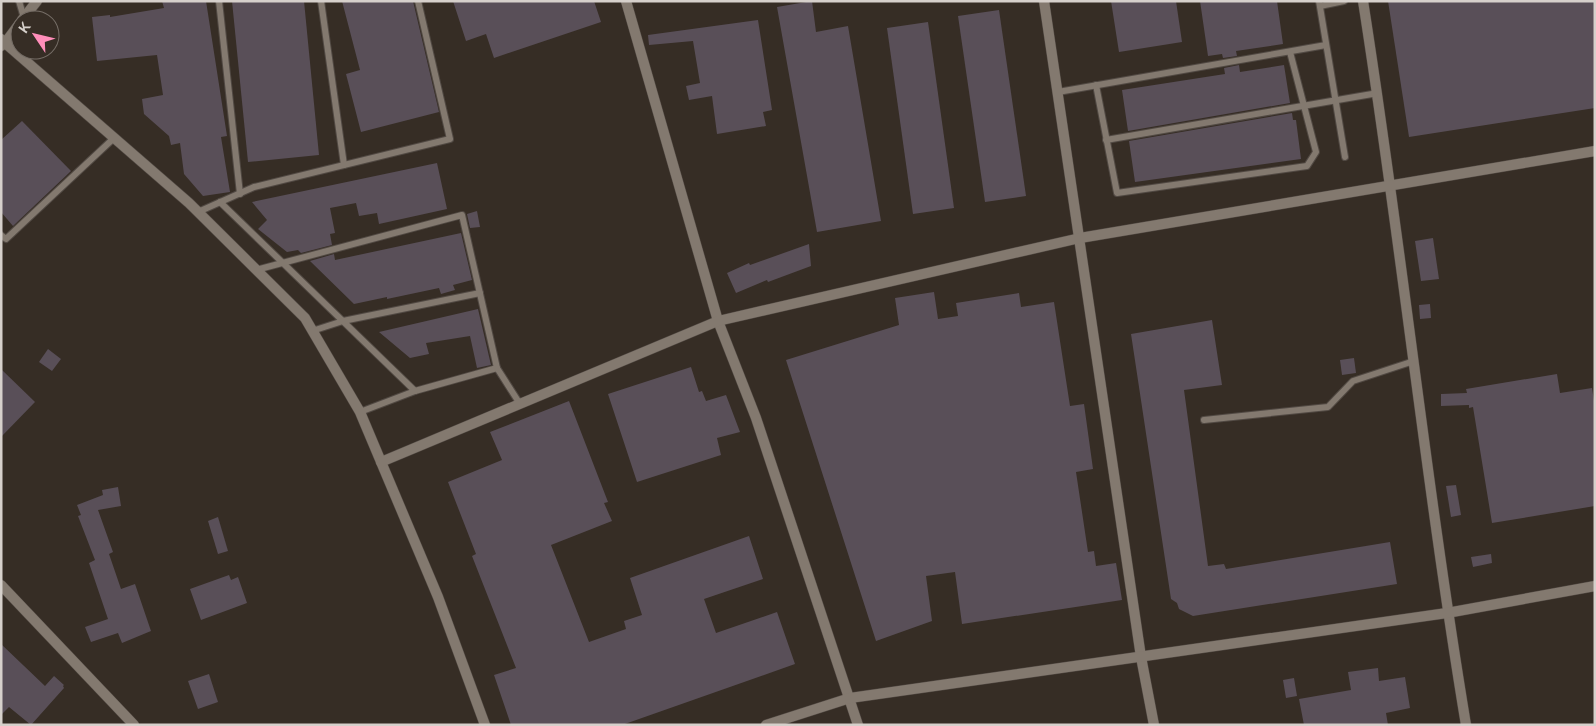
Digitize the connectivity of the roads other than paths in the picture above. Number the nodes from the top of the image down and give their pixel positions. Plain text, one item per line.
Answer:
1 (219, 1) edge
2 (321, 1) edge
3 (418, 1) edge
4 (626, 1) edge
5 (1044, 1) edge
6 (1344, 1) edge
7 (1363, 1) edge
8 (1320, 4) edge
9 (2, 43) edge
10 (1326, 45) junction
11 (1290, 52) junction
12 (1096, 85) junction
13 (1058, 92) junction
14 (1378, 93) junction
15 (1337, 101) junction
16 (1304, 106) junction
17 (114, 138) junction
18 (1106, 140) junction
19 (1595, 151) edge
20 (1345, 157) dead end
21 (344, 165) junction
22 (1390, 185) junction
23 (240, 194) junction
24 (220, 202) junction
25 (198, 212) junction
26 (1, 235) edge
27 (1080, 238) junction
28 (283, 263) junction
29 (256, 270) junction
30 (480, 293) junction
31 (343, 321) junction
32 (718, 321) junction
33 (312, 331) junction
34 (1414, 361) junction
35 (497, 368) junction
36 (415, 391) junction
37 (520, 404) junction
38 (360, 412) junction
39 (1204, 420) dead end
40 (381, 462) junction
41 (1, 585) edge
42 (1595, 586) edge
43 (1447, 613) junction
44 (1142, 657) junction
45 (850, 698) junction
46 (134, 725) edge
47 (485, 725) edge
48 (766, 725) edge
49 (858, 725) edge
50 (1154, 725) edge
51 (1466, 725) edge

1 - 23 lane
2 - 21 lane
3 - 21 lane
4 - 32 street
5 - 13 street
6 - 8 lane
7 - 14 street
8 - 10 lane
9 - 17 street
10 - 11 lane
10 - 15 lane
11 - 12 lane
11 - 16 lane
12 - 13 lane
12 - 18 lane
13 - 27 street
14 - 15 lane
14 - 22 street
15 - 16 lane
15 - 20 lane
16 - 18 lane
16 - 18 lane
17 - 25 street
17 - 26 lane
19 - 22 street
21 - 23 lane
22 - 27 street
22 - 34 street
23 - 24 lane
24 - 25 lane
24 - 28 lane
25 - 29 street
27 - 32 street
27 - 44 street
28 - 29 lane
28 - 30 lane
28 - 31 lane
29 - 33 street
30 - 31 lane
30 - 35 lane
31 - 33 lane
31 - 36 lane
32 - 37 street
32 - 45 street
33 - 38 street
34 - 39 lane
34 - 43 street
35 - 36 lane
35 - 37 lane
36 - 38 lane
37 - 40 street
38 - 40 street
40 - 47 street
41 - 46 street
42 - 43 street
43 - 44 street
43 - 51 street
44 - 45 street
44 - 50 street
45 - 48 street
45 - 49 street

